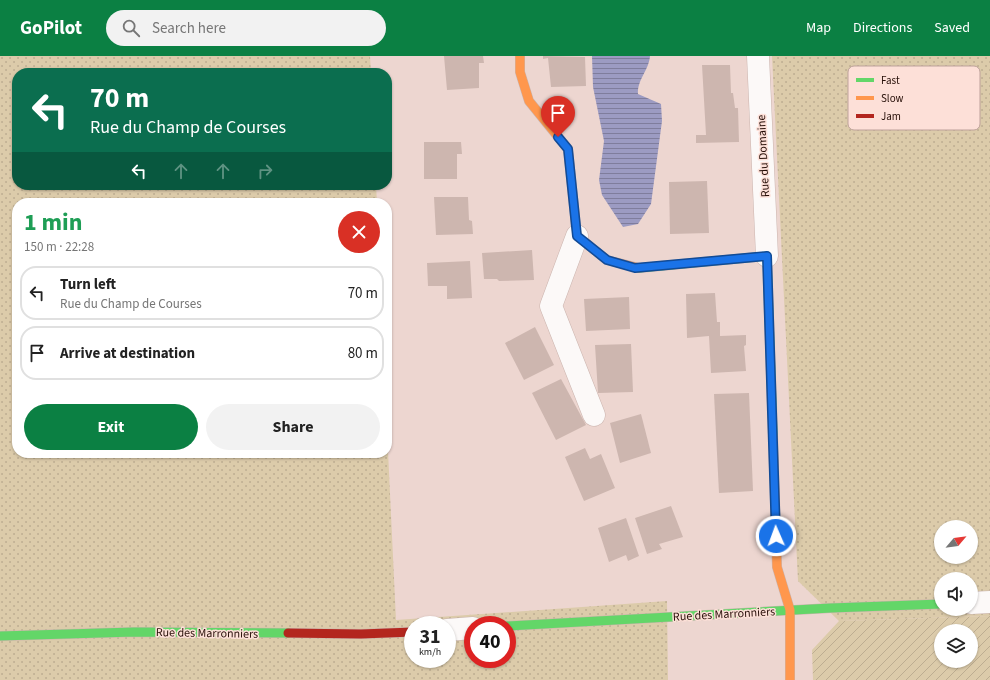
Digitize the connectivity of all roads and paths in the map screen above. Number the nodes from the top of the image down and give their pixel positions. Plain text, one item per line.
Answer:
1 (520, 56) edge
2 (758, 56) edge
3 (577, 236) junction
4 (767, 256) junction
5 (594, 415) dead end
6 (990, 602) edge
7 (978, 603) edge
8 (934, 604) edge
9 (790, 610) junction
10 (516, 625) edge
11 (404, 632) edge
12 (0, 636) edge
13 (790, 680) edge

1 - 3 street
2 - 4 street, Rue du Domaine
3 - 4 street
3 - 5 street
4 - 9 street
6 - 7 street
8 - 9 street, Rue des Marronniers
9 - 10 street, Rue des Marronniers
9 - 13 street
11 - 12 street, Rue des Marronniers

